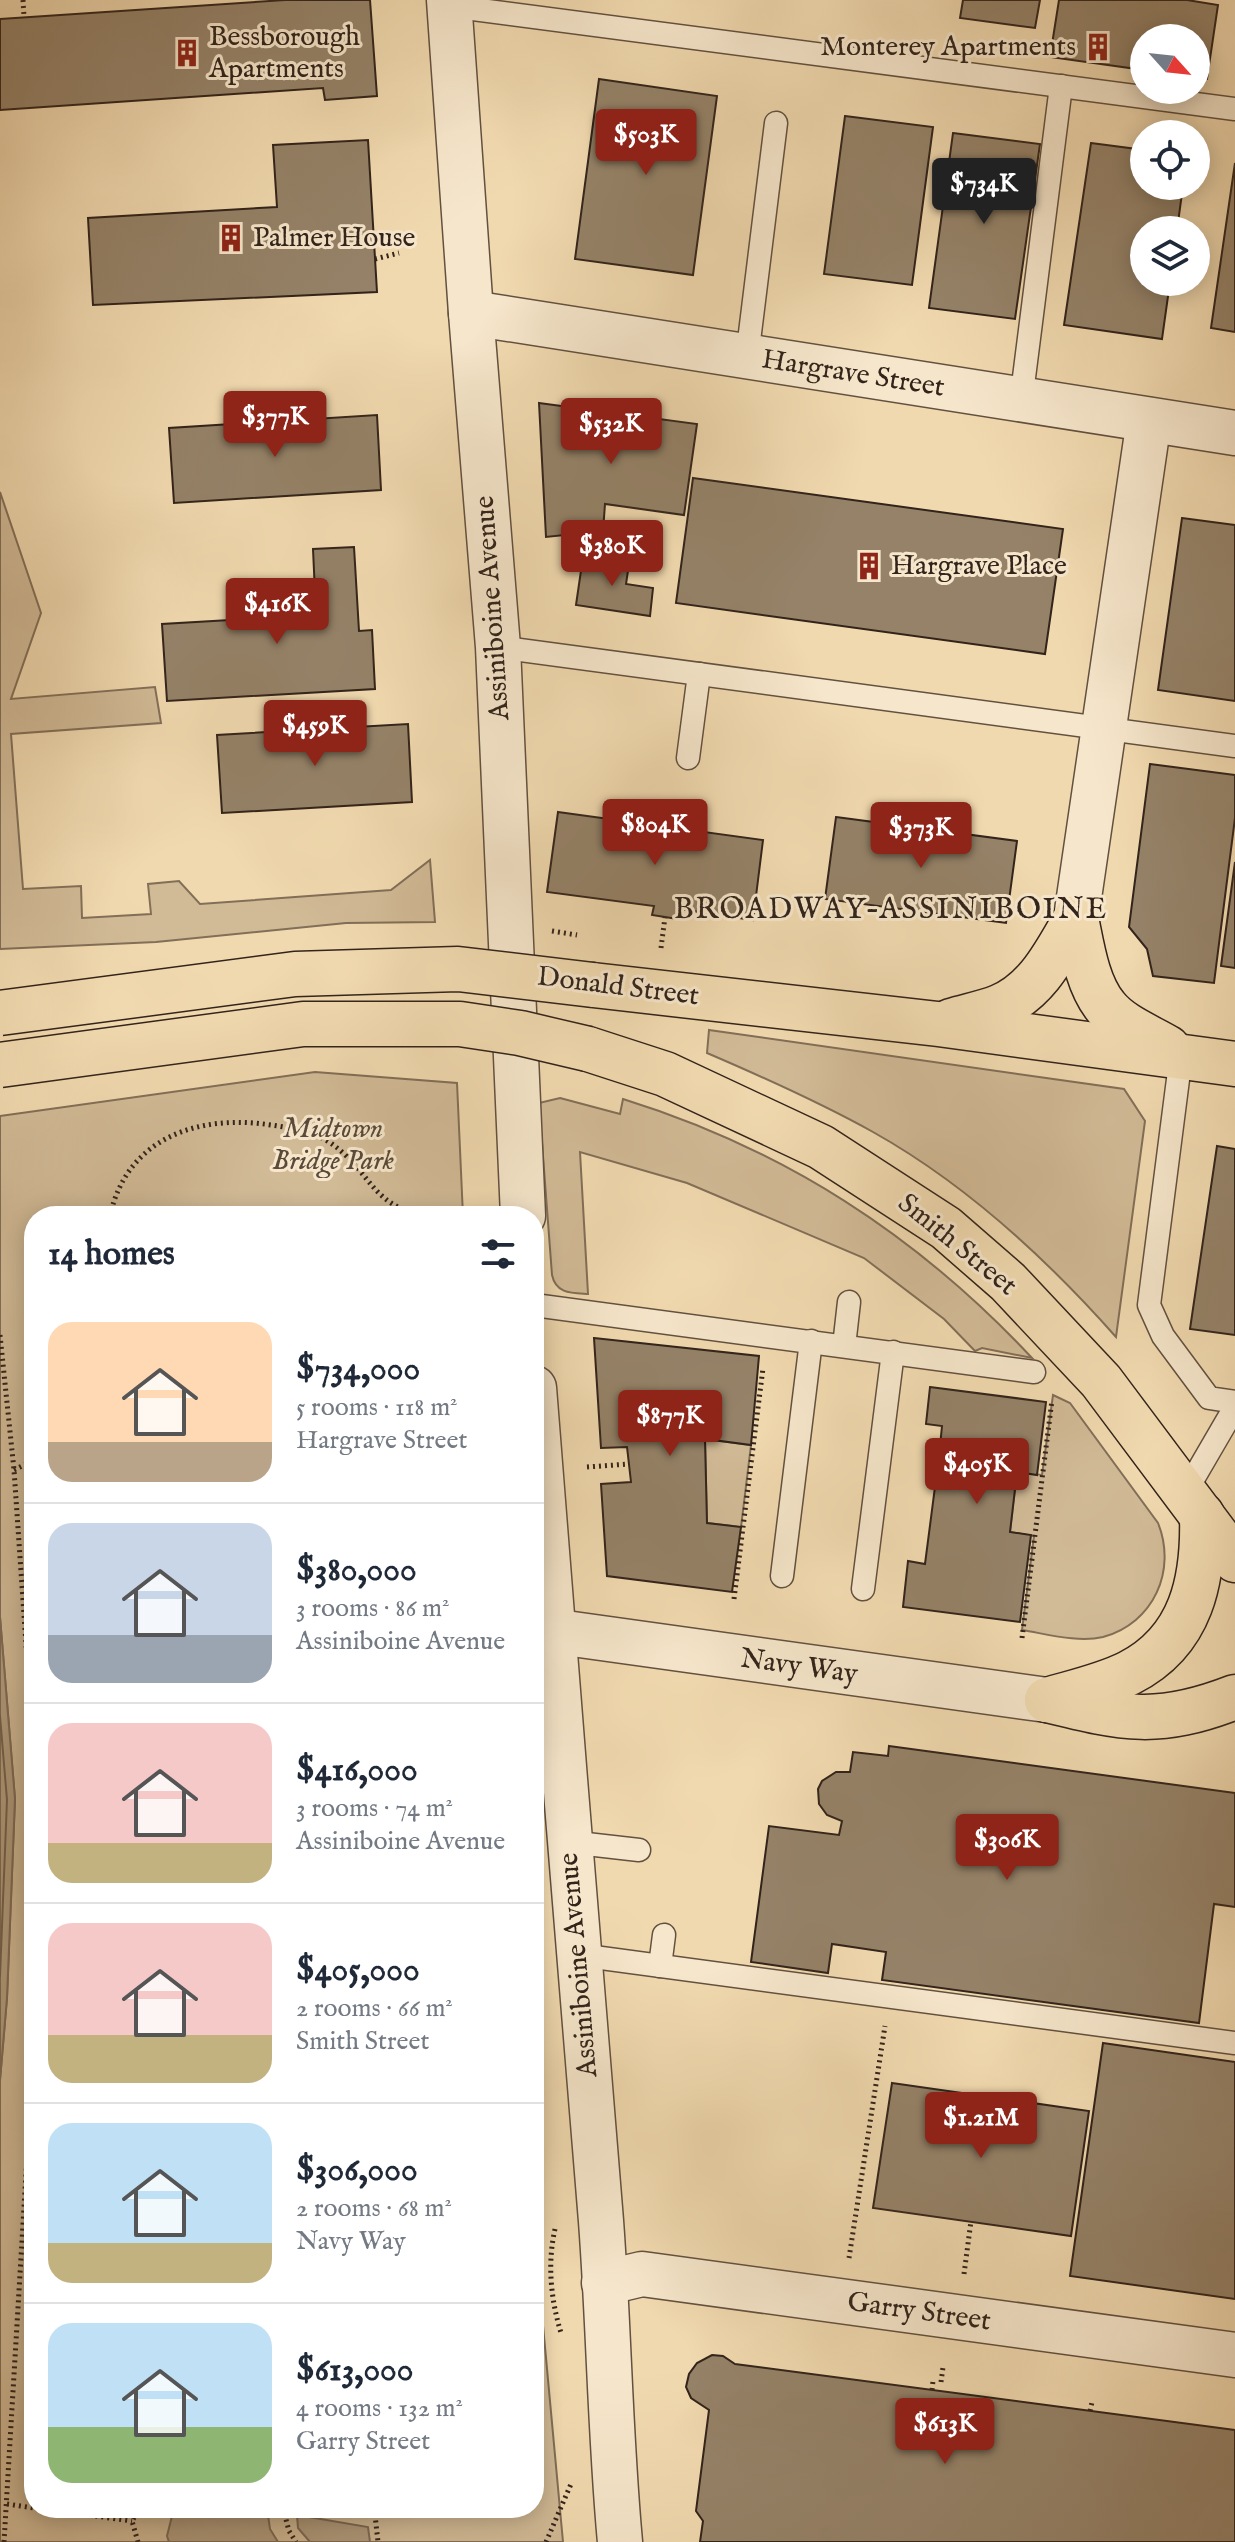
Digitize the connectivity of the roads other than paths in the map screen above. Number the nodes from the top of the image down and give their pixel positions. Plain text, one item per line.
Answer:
1 (450, 3) edge
2 (1061, 86) junction
3 (1235, 109) edge
4 (776, 123) dead end
5 (471, 313) junction
6 (747, 357) junction
7 (1021, 401) junction
8 (1149, 420) junction
9 (1235, 433) edge
10 (498, 647) junction
11 (699, 674) junction
12 (1106, 728) junction
13 (1235, 746) edge
14 (688, 758) dead end
15 (1076, 918) junction
16 (0, 1013) edge
17 (938, 1024) junction
18 (1181, 1056) junction
19 (1235, 1064) edge
20 (0, 1065) edge
21 (523, 1206) edge
22 (849, 1302) dead end
23 (544, 1306) edge
24 (811, 1341) junction
25 (844, 1346) junction
26 (893, 1352) junction
27 (1034, 1372) dead end
28 (1235, 1404) edge
29 (1193, 1504) junction
30 (544, 1531) edge
31 (1235, 1560) edge
32 (782, 1576) dead end
33 (863, 1589) dead end
34 (551, 1631) junction
35 (1235, 1697) edge
36 (1047, 1700) junction
37 (569, 1842) junction
38 (639, 1850) dead end
39 (664, 1935) dead end
40 (579, 1955) junction
41 (660, 1966) junction
42 (1235, 2043) edge
43 (604, 2283) junction
44 (1235, 2355) edge
45 (620, 2542) edge

1 - 2 lane
1 - 5 street, Assiniboine Avenue
2 - 3 lane
2 - 7 lane
4 - 6 lane
5 - 6 street, Hargrave Street
5 - 10 street, Assiniboine Avenue
6 - 7 street, Hargrave Street
7 - 8 street, Hargrave Street
8 - 9 street, Hargrave Street
8 - 12 street
10 - 11 lane
10 - 21 street, Assiniboine Avenue
11 - 12 lane
11 - 14 lane
12 - 13 lane
12 - 15 street
15 - 17 main road
15 - 18 main road
16 - 17 main road, Donald Street, bridge
17 - 18 main road, Donald Street
18 - 19 main road, Donald Street
18 - 28 lane
20 - 29 main road, Smith Street, bridge
22 - 25 lane
23 - 24 lane
24 - 25 lane
24 - 32 lane
25 - 26 lane
26 - 27 lane
26 - 33 lane
28 - 29 lane
29 - 31 main road, Smith Street
29 - 36 main road
30 - 34 street, Assiniboine Avenue
34 - 36 street, Navy Way
34 - 37 street, Assiniboine Avenue
35 - 36 main road
37 - 38 lane
37 - 40 street, Assiniboine Avenue
39 - 41 lane
40 - 41 lane
40 - 43 street, Assiniboine Avenue
41 - 42 lane
43 - 44 street, Garry Street
43 - 45 street, Assiniboine Avenue

